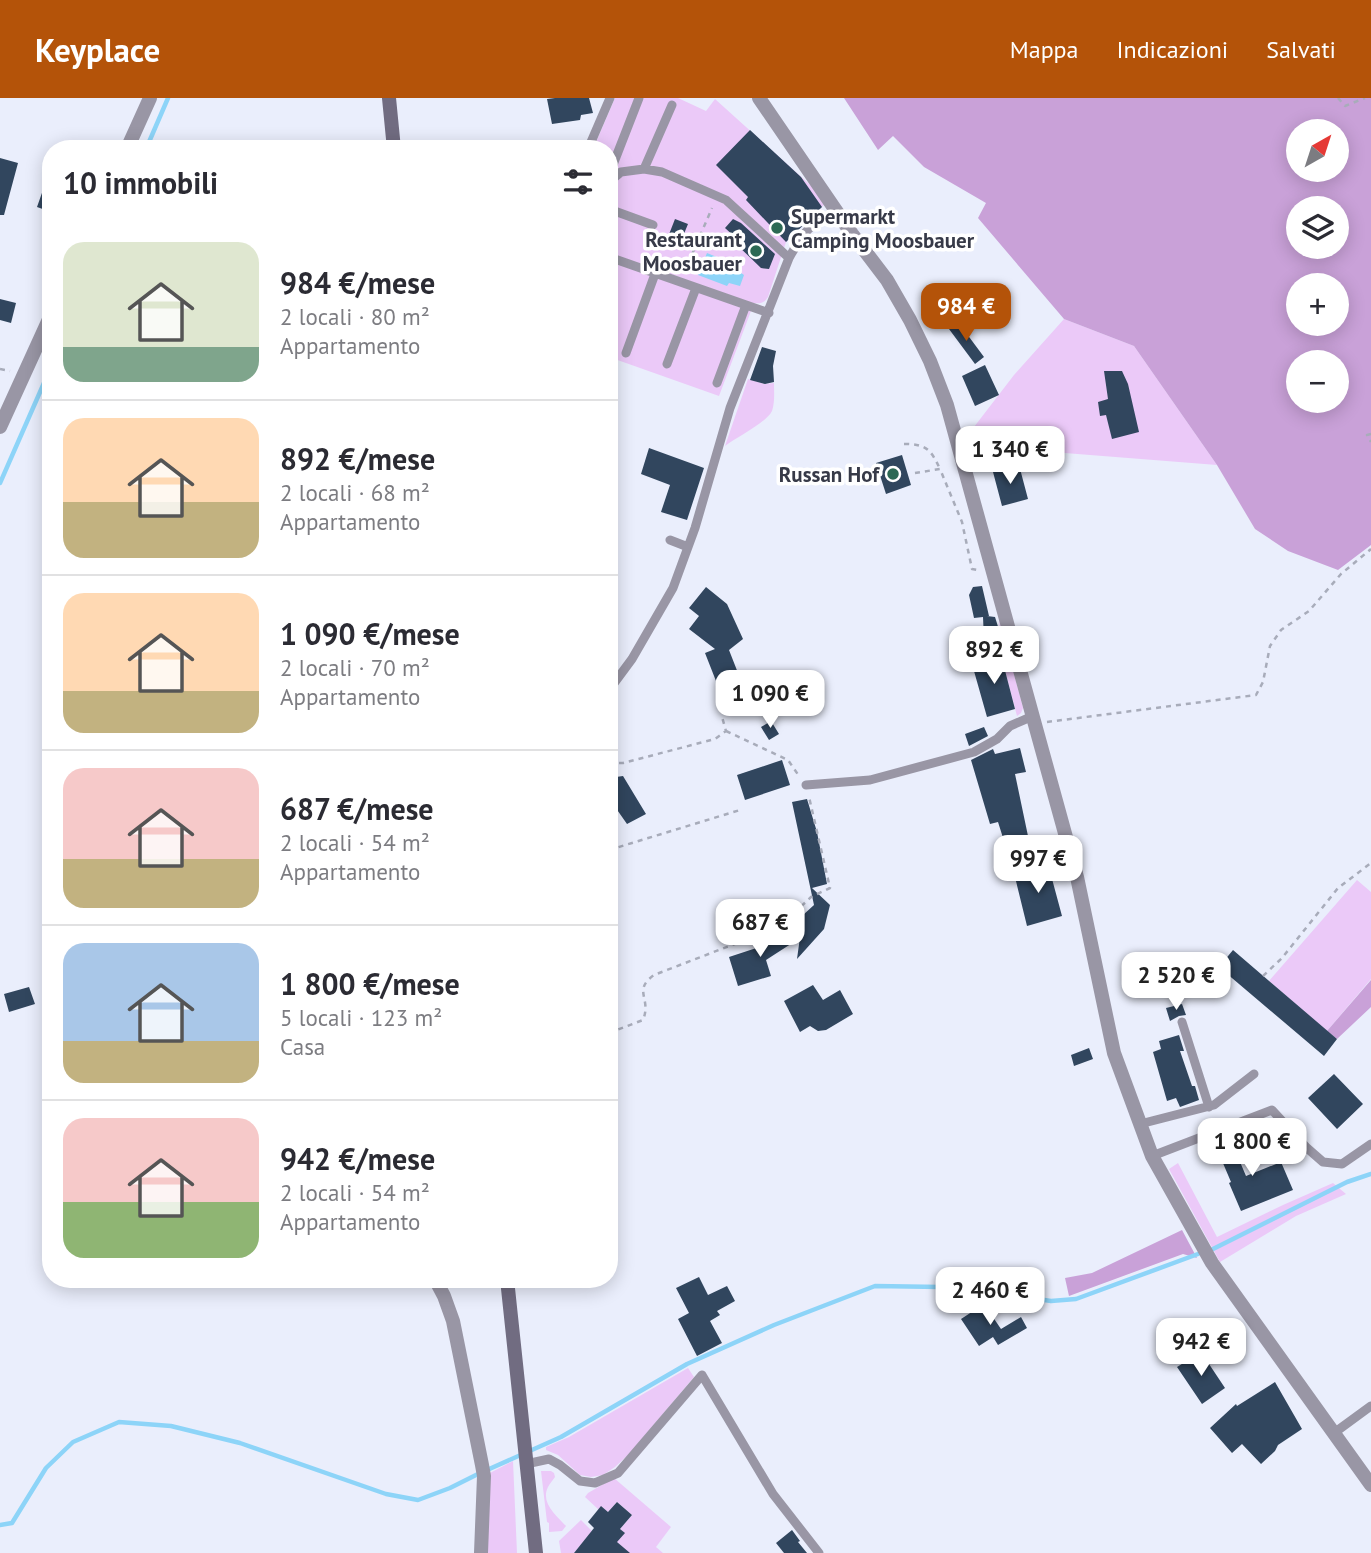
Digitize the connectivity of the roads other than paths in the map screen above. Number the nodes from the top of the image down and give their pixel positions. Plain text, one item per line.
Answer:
1 (150, 98) edge
2 (389, 98) edge
3 (610, 98) edge
4 (639, 98) edge
5 (758, 98) edge
6 (672, 104) dead end
7 (131, 140) edge
8 (393, 140) edge
9 (591, 140) edge
10 (618, 152) edge
11 (644, 169) junction
12 (618, 174) edge
13 (837, 210) junction
14 (618, 212) edge
15 (653, 225) dead end
16 (789, 258) junction
17 (618, 261) edge
18 (654, 274) junction
19 (696, 288) junction
20 (746, 305) junction
21 (769, 313) junction
22 (42, 335) edge
23 (626, 353) dead end
24 (667, 364) dead end
25 (717, 383) dead end
26 (0, 427) edge
27 (670, 540) dead end
28 (688, 547) junction
29 (618, 678) edge
30 (1034, 720) junction
31 (806, 785) road end
32 (1182, 1022) dead end
33 (1254, 1074) dead end
34 (1209, 1107) junction
35 (1140, 1124) junction
36 (1371, 1144) edge
37 (1152, 1156) junction
38 (440, 1288) edge
39 (507, 1288) edge
40 (1371, 1406) edge
41 (1334, 1433) junction
42 (526, 1455) junction
43 (1371, 1485) edge
44 (481, 1553) edge
45 (536, 1553) edge
46 (819, 1553) edge

1 - 7 street
2 - 8 main road
3 - 9 lane
4 - 10 lane
5 - 13 street
6 - 11 lane
11 - 12 lane
11 - 16 lane
13 - 16 lane
13 - 30 street
14 - 15 lane
16 - 21 lane
17 - 18 lane
18 - 19 lane
18 - 23 lane
19 - 20 lane
19 - 24 lane
20 - 21 lane
20 - 25 lane
21 - 28 lane
22 - 26 street
27 - 28 lane
28 - 29 lane
30 - 31 lane
30 - 35 street
32 - 34 lane
33 - 34 lane
34 - 35 lane
35 - 37 street
36 - 37 lane
37 - 41 street
38 - 44 street
39 - 42 main road
40 - 41 lane
41 - 43 street
42 - 45 main road
42 - 46 lane

